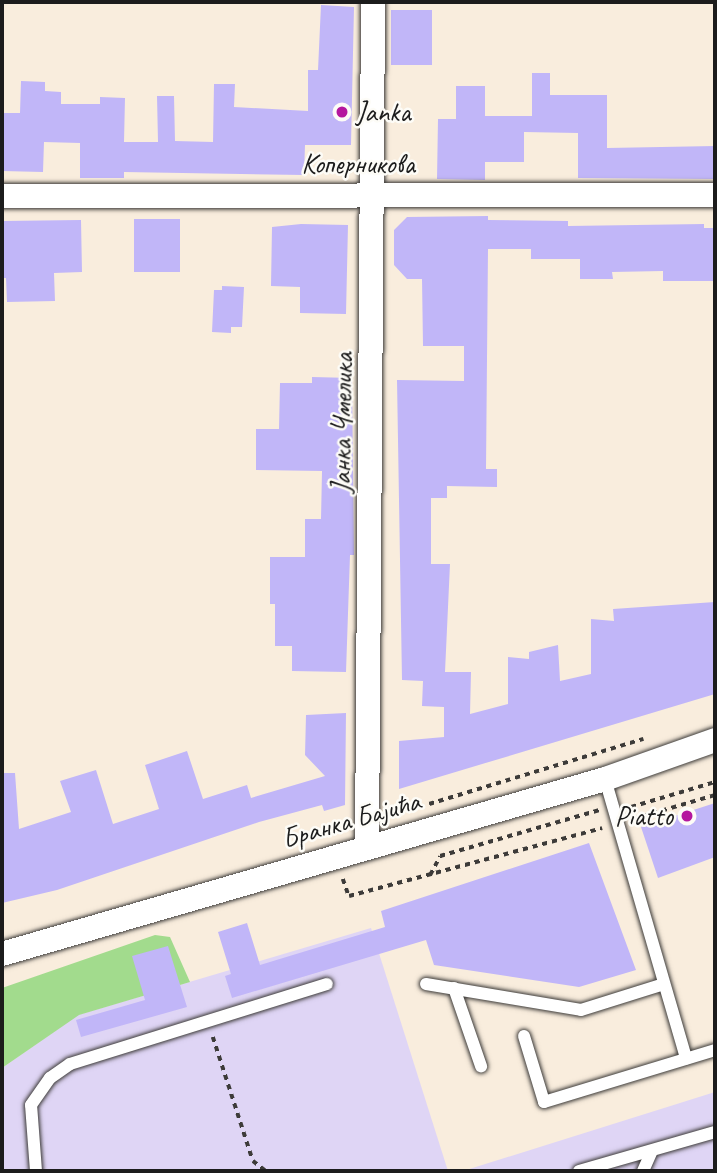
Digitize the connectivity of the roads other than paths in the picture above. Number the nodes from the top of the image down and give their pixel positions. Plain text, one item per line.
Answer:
1 (373, 2) edge
2 (375, 193) junction
3 (715, 195) edge
4 (2, 196) edge
5 (715, 740) edge
6 (606, 779) junction
7 (367, 845) junction
8 (2, 954) edge
9 (327, 984) dead end
10 (426, 984) dead end
11 (664, 984) junction
12 (454, 988) junction
13 (523, 1036) dead end
14 (715, 1050) edge
15 (685, 1058) junction
16 (481, 1066) dead end
17 (715, 1132) edge
18 (652, 1151) junction
19 (36, 1171) edge
20 (579, 1171) edge
21 (643, 1171) edge

1 - 2 street, Јанка Чмелика
2 - 3 street, Коперникова
2 - 4 street, Коперникова
2 - 7 street, Јанка Чмелика
5 - 6 street, Бранка Бајића
6 - 7 street, Бранка Бајића
6 - 11 lane
7 - 8 street, Бранка Бајића
9 - 19 lane
10 - 12 lane
11 - 12 lane
11 - 15 lane
12 - 16 lane
13 - 15 lane
14 - 15 lane
17 - 18 lane
18 - 20 lane
18 - 21 lane

